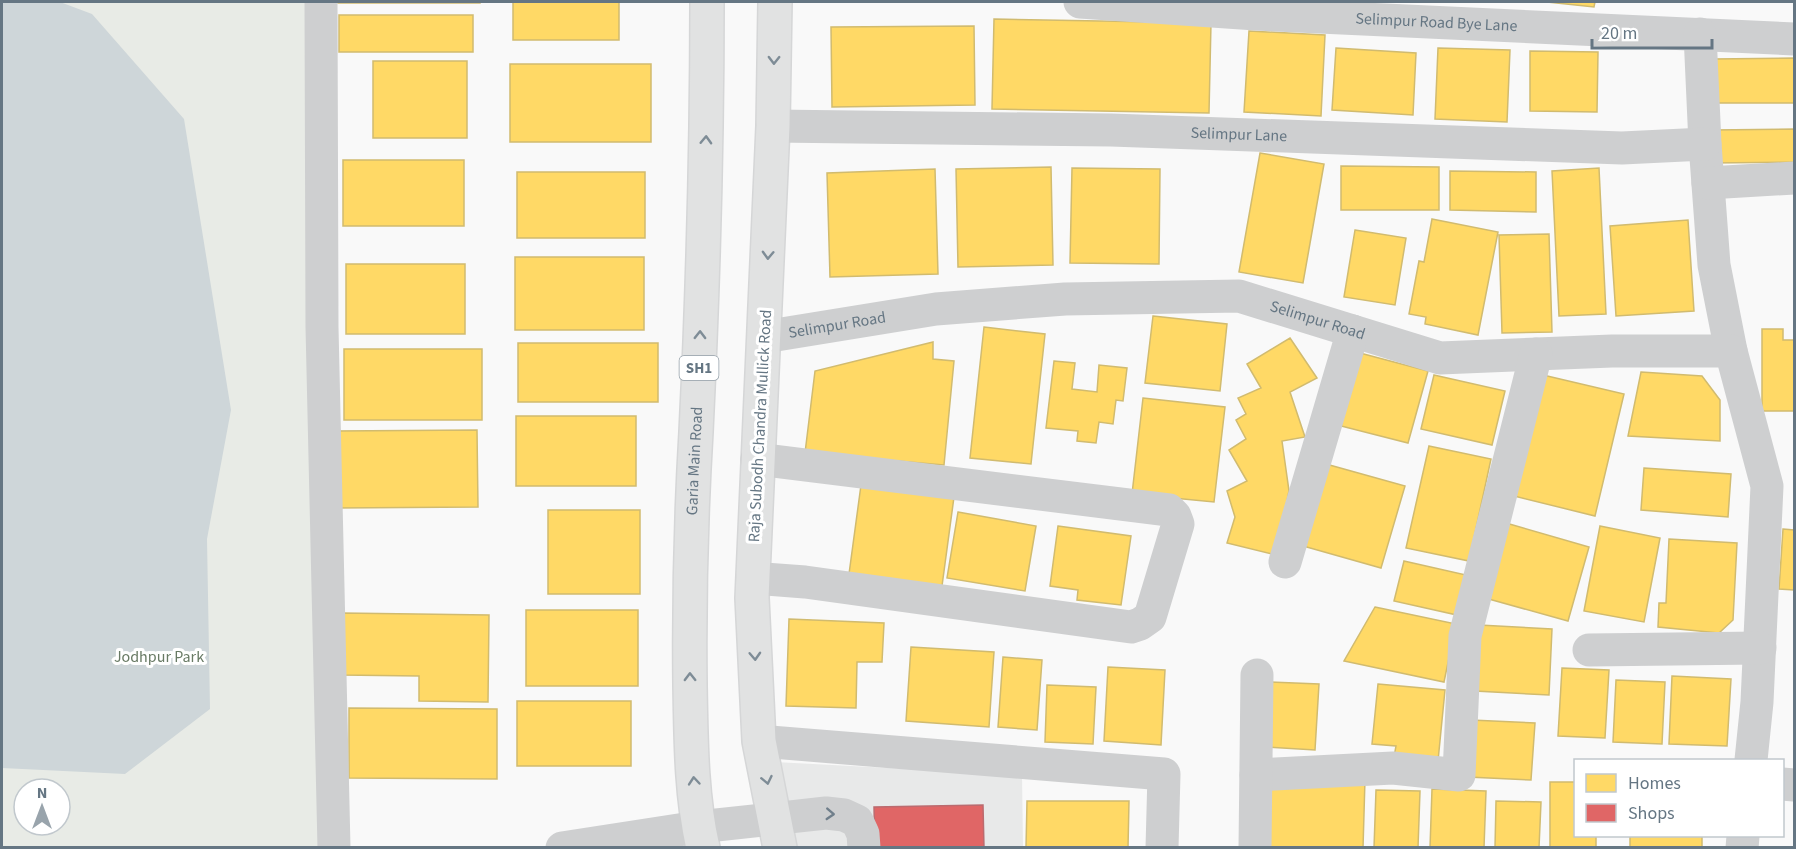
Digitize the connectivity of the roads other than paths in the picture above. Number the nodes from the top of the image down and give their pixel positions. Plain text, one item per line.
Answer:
1 (321, 2) edge
2 (707, 2) edge
3 (774, 2) edge
4 (1080, 2) edge
5 (1410, 11) edge
6 (1700, 34) junction
7 (1794, 39) edge
8 (773, 126) junction
9 (1705, 144) junction
10 (1794, 178) edge
11 (1708, 183) junction
12 (1353, 331) junction
13 (764, 337) junction
14 (1731, 351) junction
15 (1536, 354) junction
16 (757, 459) junction
17 (1776, 499) edge
18 (1285, 562) dead end
19 (753, 578) junction
20 (1760, 648) junction
21 (1589, 650) dead end
22 (1257, 675) dead end
23 (759, 741) junction
24 (1751, 759) edge
25 (1256, 775) junction
26 (777, 833) edge
27 (701, 837) edge
28 (334, 848) edge
29 (562, 848) edge
30 (864, 848) edge
31 (1162, 848) edge
32 (1255, 848) edge

1 - 28 street
27 -> 2 main road, Garia Main Road / SH1
3 -> 8 main road, Raja Subodh Chandra Mullick Road
4 - 5 street, Selimpur Road Bye Lane
5 - 6 street, Selimpur Road Bye Lane
6 - 7 street, Selimpur Road Bye Lane
6 - 9 street
8 - 9 street, Selimpur Lane
8 -> 13 main road, Raja Subodh Chandra Mullick Road
9 - 11 street
10 - 11 street
11 - 14 street
12 - 13 street, Selimpur Road
12 - 15 street, Selimpur Road
12 - 18 street
13 - 16 main road, Raja Subodh Chandra Mullick Road
14 - 15 street, Selimpur Road
14 - 17 street
15 - 25 street
16 - 19 main road, Raja Subodh Chandra Mullick Road
16 - 19 street
17 - 20 street
19 -> 23 main road, Raja Subodh Chandra Mullick Road
20 - 21 street
20 - 24 street
22 - 25 street
23 -> 26 main road, Raja Subodh Chandra Mullick Road
23 - 31 street
25 - 32 street
26 - 27 street
26 -> 30 street
27 - 29 street

